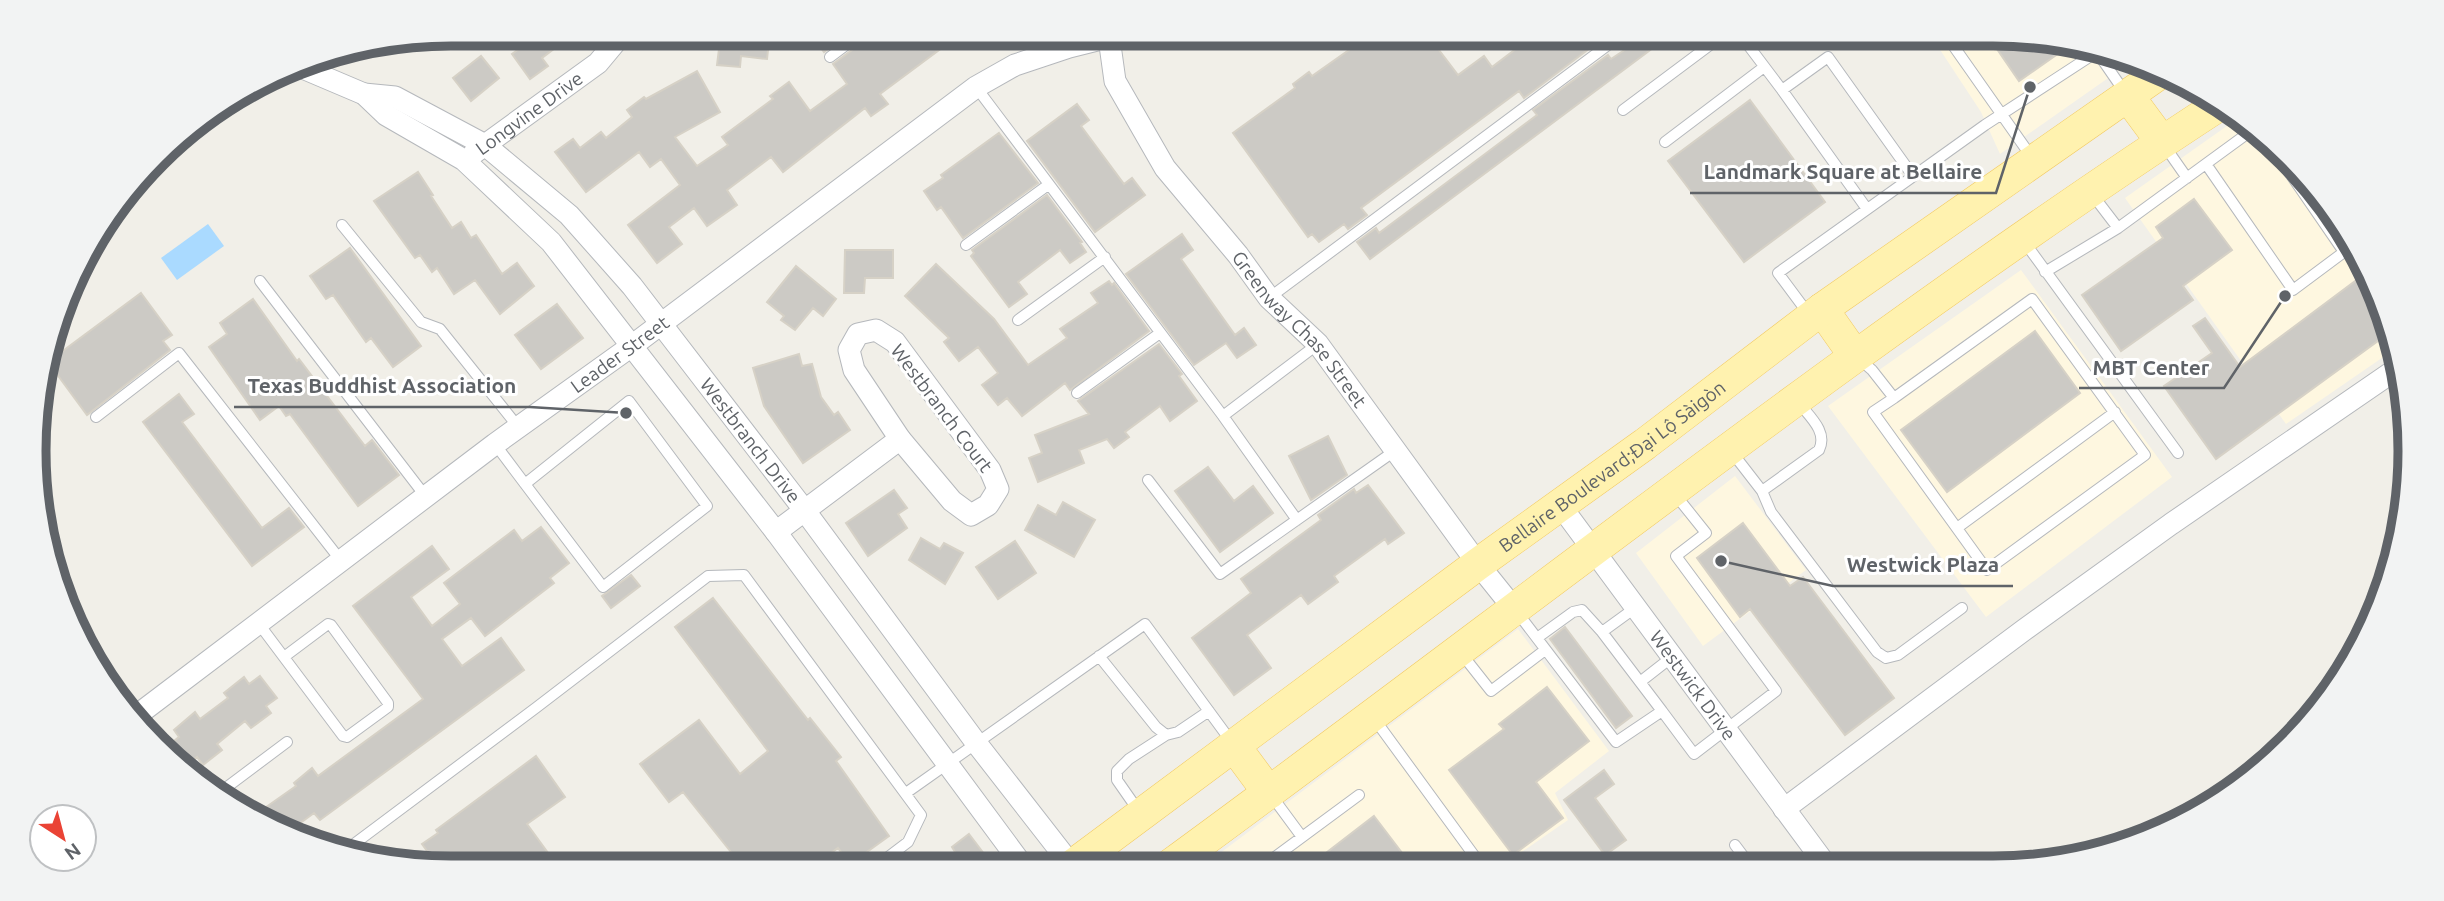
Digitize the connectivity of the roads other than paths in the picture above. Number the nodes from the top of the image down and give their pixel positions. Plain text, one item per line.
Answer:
1 (613, 46) edge
2 (845, 46) edge
3 (1073, 46) edge
4 (1117, 46) edge
5 (1607, 46) edge
6 (1709, 46) edge
7 (1749, 46) edge
8 (1954, 46) edge
9 (830, 57) dead end
10 (2090, 57) edge
11 (2107, 62) edge
12 (1764, 67) junction
13 (310, 71) edge
14 (2153, 78) edge
15 (976, 87) junction
16 (1782, 90) junction
17 (364, 94) junction
18 (2128, 96) junction
19 (1623, 110) dead end
20 (2213, 110) edge
21 (2002, 115) junction
22 (2246, 134) edge
23 (1665, 142) dead end
24 (2162, 142) junction
25 (485, 145) junction
26 (464, 160) junction
27 (2034, 161) junction
28 (2206, 164) junction
29 (1913, 176) junction
30 (2292, 177) edge
31 (2187, 178) junction
32 (1048, 185) junction
33 (2091, 192) junction
34 (1867, 209) junction
35 (342, 225) dead end
36 (2118, 228) junction
37 (2022, 240) junction
38 (966, 245) dead end
39 (1105, 257) junction
40 (2045, 272) junction
41 (260, 281) dead end
42 (1269, 298) junction
43 (1816, 313) junction
44 (1018, 320) dead end
45 (660, 324) junction
46 (1160, 334) junction
47 (1318, 344) junction
48 (633, 345) junction
49 (1855, 356) junction
50 (2391, 373) edge
51 (1077, 394) dead end
52 (1894, 398) junction
53 (1796, 399) junction
54 (2115, 412) junction
55 (1223, 416) junction
56 (96, 417) dead end
57 (519, 428) junction
58 (900, 439) junction
59 (495, 444) junction
60 (1729, 449) junction
61 (1397, 450) junction
62 (2178, 453) dead end
63 (1148, 480) dead end
64 (525, 484) junction
65 (1673, 491) junction
66 (1762, 491) junction
67 (426, 497) junction
68 (1560, 505) junction
69 (806, 510) junction
70 (1297, 520) junction
71 (1957, 528) junction
72 (776, 532) junction
73 (1593, 551) junction
74 (342, 562) junction
75 (1478, 564) junction
76 (1635, 608) junction
77 (1962, 608) dead end
78 (1515, 610) junction
79 (259, 624) junction
80 (1602, 632) junction
81 (1537, 638) junction
82 (1545, 650) junction
83 (1460, 651) junction
84 (1099, 656) junction
85 (284, 657) junction
86 (1672, 657) junction
87 (1640, 682) junction
88 (1209, 711) junction
89 (1662, 711) junction
90 (141, 712) edge
91 (1373, 717) junction
92 (1726, 731) junction
93 (1166, 735) junction
94 (287, 742) dead end
95 (977, 744) junction
96 (1235, 747) junction
97 (948, 763) junction
98 (226, 788) edge
99 (906, 793) junction
100 (1269, 793) junction
101 (1359, 795) dead end
102 (1784, 808) junction
103 (1142, 815) junction
104 (1302, 837) junction
105 (354, 844) edge
106 (1735, 845) dead end
107 (890, 856) edge
108 (1016, 856) edge
109 (1064, 856) edge
110 (1086, 856) edge
111 (1183, 856) edge
112 (1276, 856) edge
113 (1474, 856) edge
114 (1743, 856) edge
115 (1816, 856) edge

1 - 25 street, Longvine Drive
2 - 9 lane
3 - 15 street, Leader Street
4 - 42 street, Greenway Chase Street
5 - 42 lane
6 - 19 lane
7 - 12 lane
8 - 21 lane
10 - 21 lane
11 - 18 lane
12 - 16 lane
12 - 23 lane
13 - 17 street, Westbranch Drive
14 - 18 main road, Bellaire Boulevard;Đại Lộ Sàigòn
15 - 32 lane
15 - 45 street, Leader Street
16 - 29 lane
16 - 34 lane
17 - 25 street, Westbranch Drive
17 - 26 street, Westbranch Drive
18 - 24 main road
18 - 27 main road, Bellaire Boulevard;Đại Lộ Sàigòn
20 - 24 main road
21 - 27 lane
21 - 29 lane
22 - 28 lane
24 - 31 lane
24 - 33 main road
25 - 26 street, Longvine Drive
25 - 45 street, Westbranch Drive
26 - 48 street, Westbranch Drive
27 - 43 main road, Bellaire Boulevard;Đại Lộ Sàigòn
28 - 30 lane
28 - 31 lane
29 - 34 lane
31 - 36 lane
32 - 38 lane
32 - 39 lane
33 - 36 lane
33 - 37 main road
34 - 43 lane
35 - 57 lane
36 - 40 lane
37 - 40 lane
37 - 49 main road
39 - 44 lane
39 - 46 lane
40 - 62 lane
41 - 67 lane
42 - 47 street, Greenway Chase Street
43 - 49 main road
43 - 68 main road, Bellaire Boulevard;Đại Lộ Sàigòn
45 - 48 street, Leader Street
45 - 69 street, Westbranch Drive
46 - 51 lane
46 - 55 lane
47 - 55 lane
47 - 61 street, Greenway Chase Street
48 - 57 street, Leader Street
48 - 72 street, Westbranch Drive
49 - 52 lane
49 - 53 main road
50 - 102 street
52 - 54 lane
52 - 71 lane
53 - 60 main road
53 - 66 lane
54 - 71 lane
54 - 71 lane
55 - 70 lane
56 - 74 lane
57 - 59 street, Leader Street
58 - 58 street, Westbranch Court
58 - 69 street
59 - 64 lane
59 - 67 street, Leader Street
60 - 65 main road
60 - 66 lane
61 - 70 lane
61 - 75 street, Greenway Chase Street
63 - 70 lane
64 - 64 lane
65 - 73 main road
65 - 92 lane
66 - 77 lane
67 - 74 street, Leader Street
68 - 73 street, Westwick Drive
68 - 75 main road, Bellaire Boulevard;Đại Lộ Sàigòn
69 - 72 street
69 - 95 street, Westbranch Drive
72 - 97 street, Westbranch Drive
73 - 76 street, Westwick Drive
73 - 78 main road
74 - 79 street, Leader Street
75 - 78 street, Greenway Chase Street
75 - 96 main road, Bellaire Boulevard;Đại Lộ Sàigòn
76 - 80 lane
76 - 86 street, Westwick Drive
78 - 81 lane
78 - 83 main road
79 - 85 lane
79 - 90 street, Leader Street
80 - 81 lane
80 - 87 lane
81 - 82 lane
82 - 83 lane
82 - 89 lane
83 - 91 main road
84 - 88 lane
84 - 93 lane
84 - 95 lane
85 - 85 lane
86 - 87 lane
86 - 92 street, Westwick Drive
87 - 89 lane
88 - 93 lane
88 - 96 lane
89 - 92 lane
91 - 100 main road
91 - 113 lane
92 - 102 street, Westwick Drive
93 - 103 lane
94 - 98 lane
95 - 97 lane
95 - 109 street, Westbranch Drive
96 - 100 main road
96 - 103 main road, Bellaire Boulevard;Đại Lộ Sàigòn
97 - 99 lane
97 - 108 street, Westbranch Drive
99 - 105 lane
99 - 107 lane
100 - 104 lane
100 - 111 main road
101 - 104 lane
102 - 115 street, Westwick Drive
103 - 110 main road, Bellaire Boulevard;Đại Lộ Sàigòn
104 - 112 lane
106 - 114 lane

